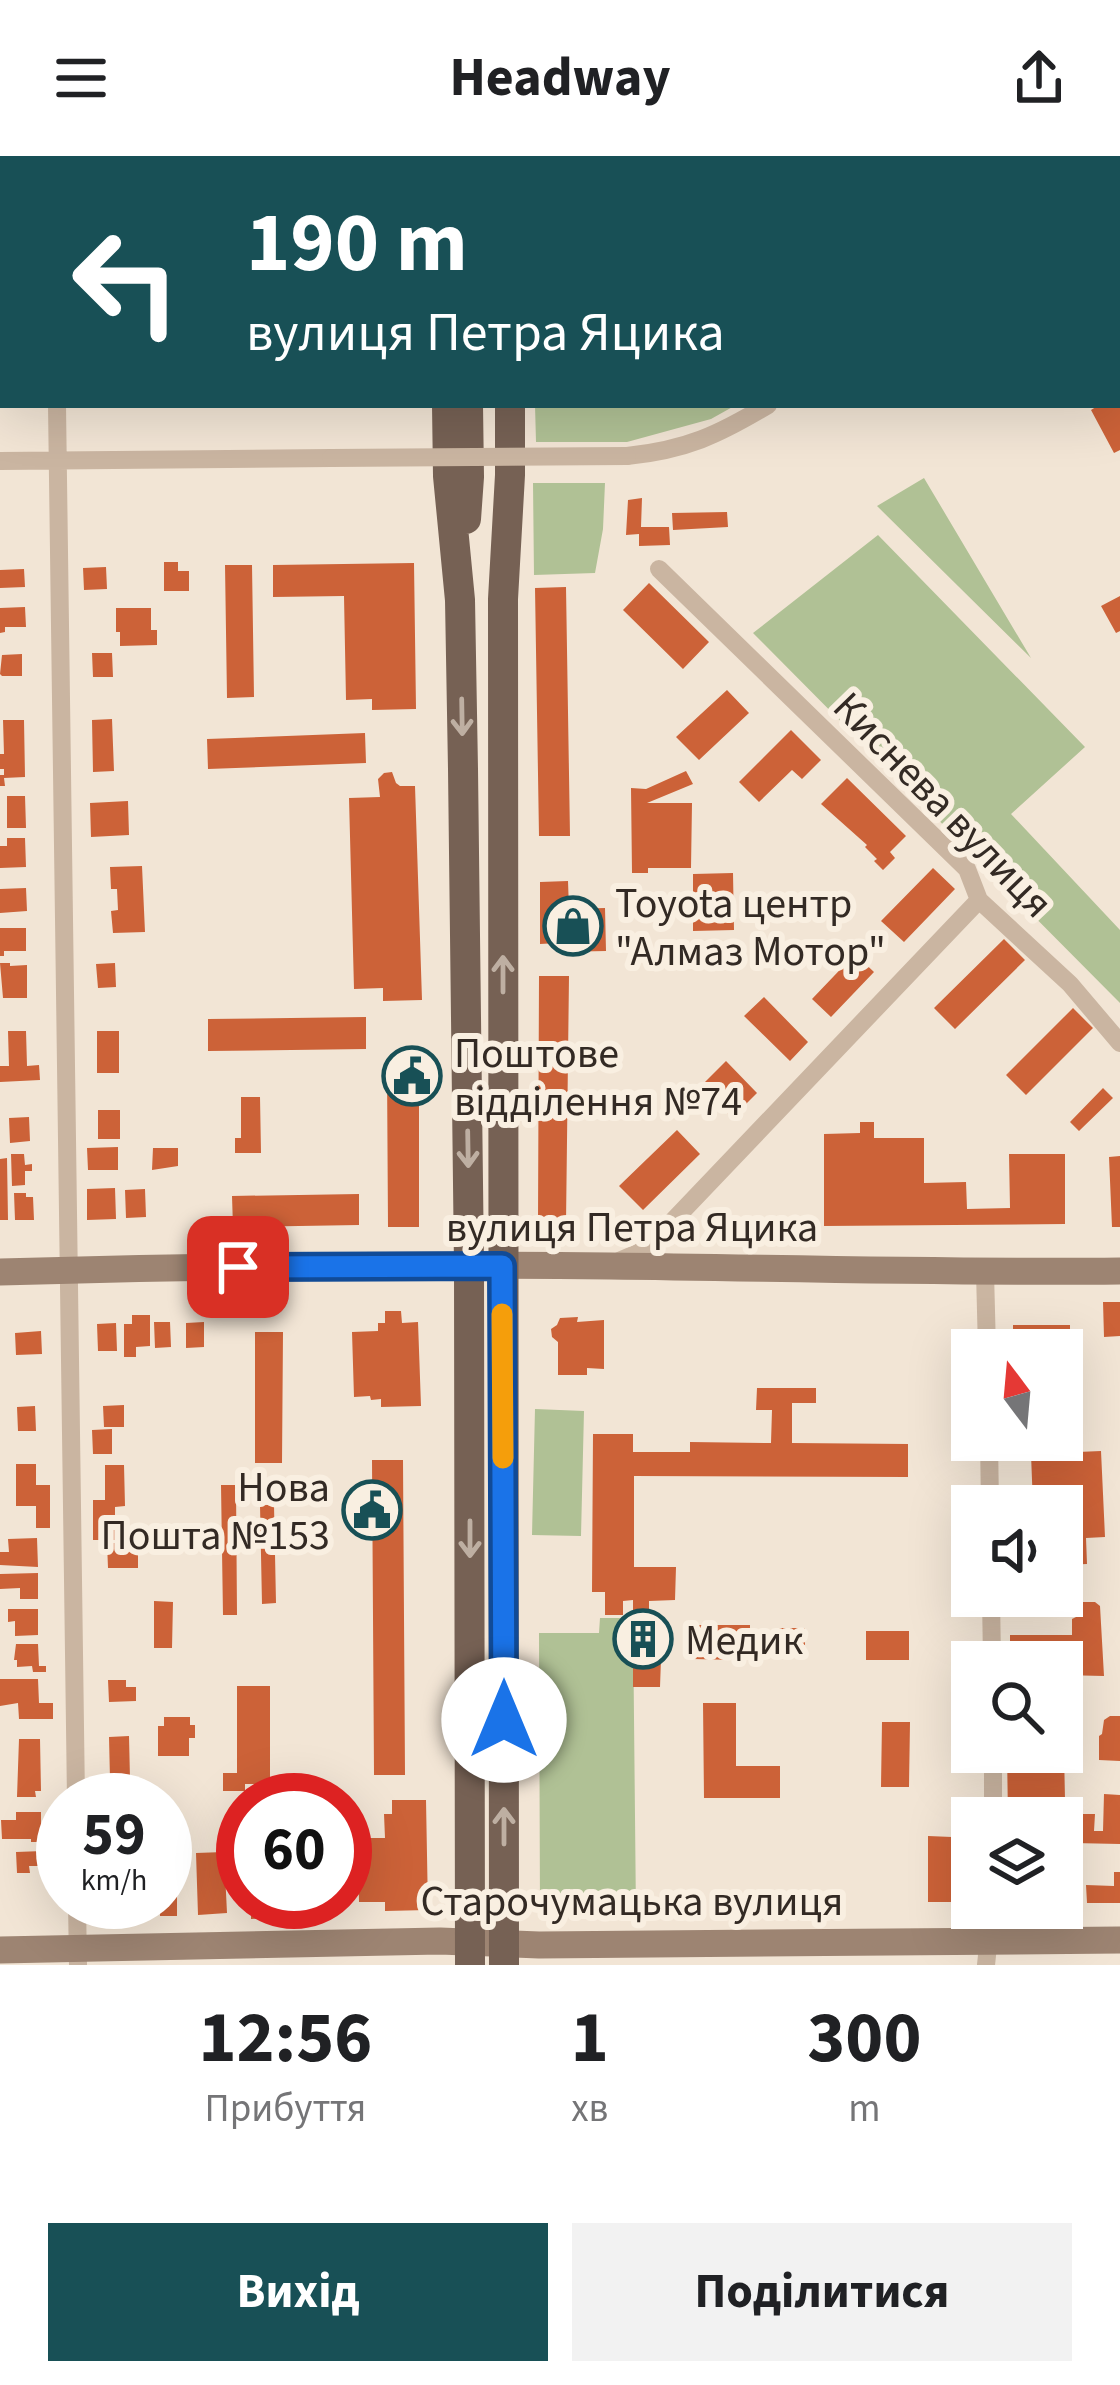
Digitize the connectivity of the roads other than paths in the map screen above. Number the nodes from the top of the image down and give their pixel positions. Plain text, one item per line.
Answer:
1 (57, 408) edge
2 (447, 408) edge
3 (468, 408) edge
4 (489, 408) edge
5 (510, 408) edge
6 (763, 408) edge
7 (0, 460) edge
8 (57, 460) junction
9 (659, 569) dead end
10 (503, 599) junction
11 (460, 600) junction
12 (979, 900) junction
13 (1120, 1043) edge
14 (470, 1266) junction
15 (502, 1266) junction
16 (609, 1266) junction
17 (68, 1270) junction
18 (1120, 1271) edge
19 (0, 1272) edge
20 (985, 1272) junction
21 (986, 1329) edge
22 (76, 1773) edge
23 (1120, 1940) edge
24 (0, 1950) edge
25 (988, 1953) edge
26 (470, 1954) edge
27 (504, 1954) edge
28 (78, 1956) edge

1 - 8 street
2 - 11 main road
3 - 11 main road
4 - 10 main road
5 - 10 main road
6 - 8 street, bridge
7 - 8 street
8 - 17 street
9 - 12 street, Киснева вулиця
15 -> 10 main road
11 -> 14 main road
12 - 13 street, Киснева вулиця
12 - 16 street
14 - 15 street, вулиця Петра Яцика
14 - 17 street, вулиця Петра Яцика
14 -> 26 main road
15 - 16 street, вулиця Петра Яцика
27 -> 15 main road
16 - 20 street, вулиця Петра Яцика
17 - 19 street, вулиця Петра Яцика
17 - 22 street
18 - 20 street, вулиця Петра Яцика
20 - 21 street
23 - 25 street, Старочумацька вулиця
24 - 28 street, Старочумацька вулиця
25 - 27 street, Старочумацька вулиця
26 - 27 street, Старочумацька вулиця
26 - 28 street, Старочумацька вулиця

